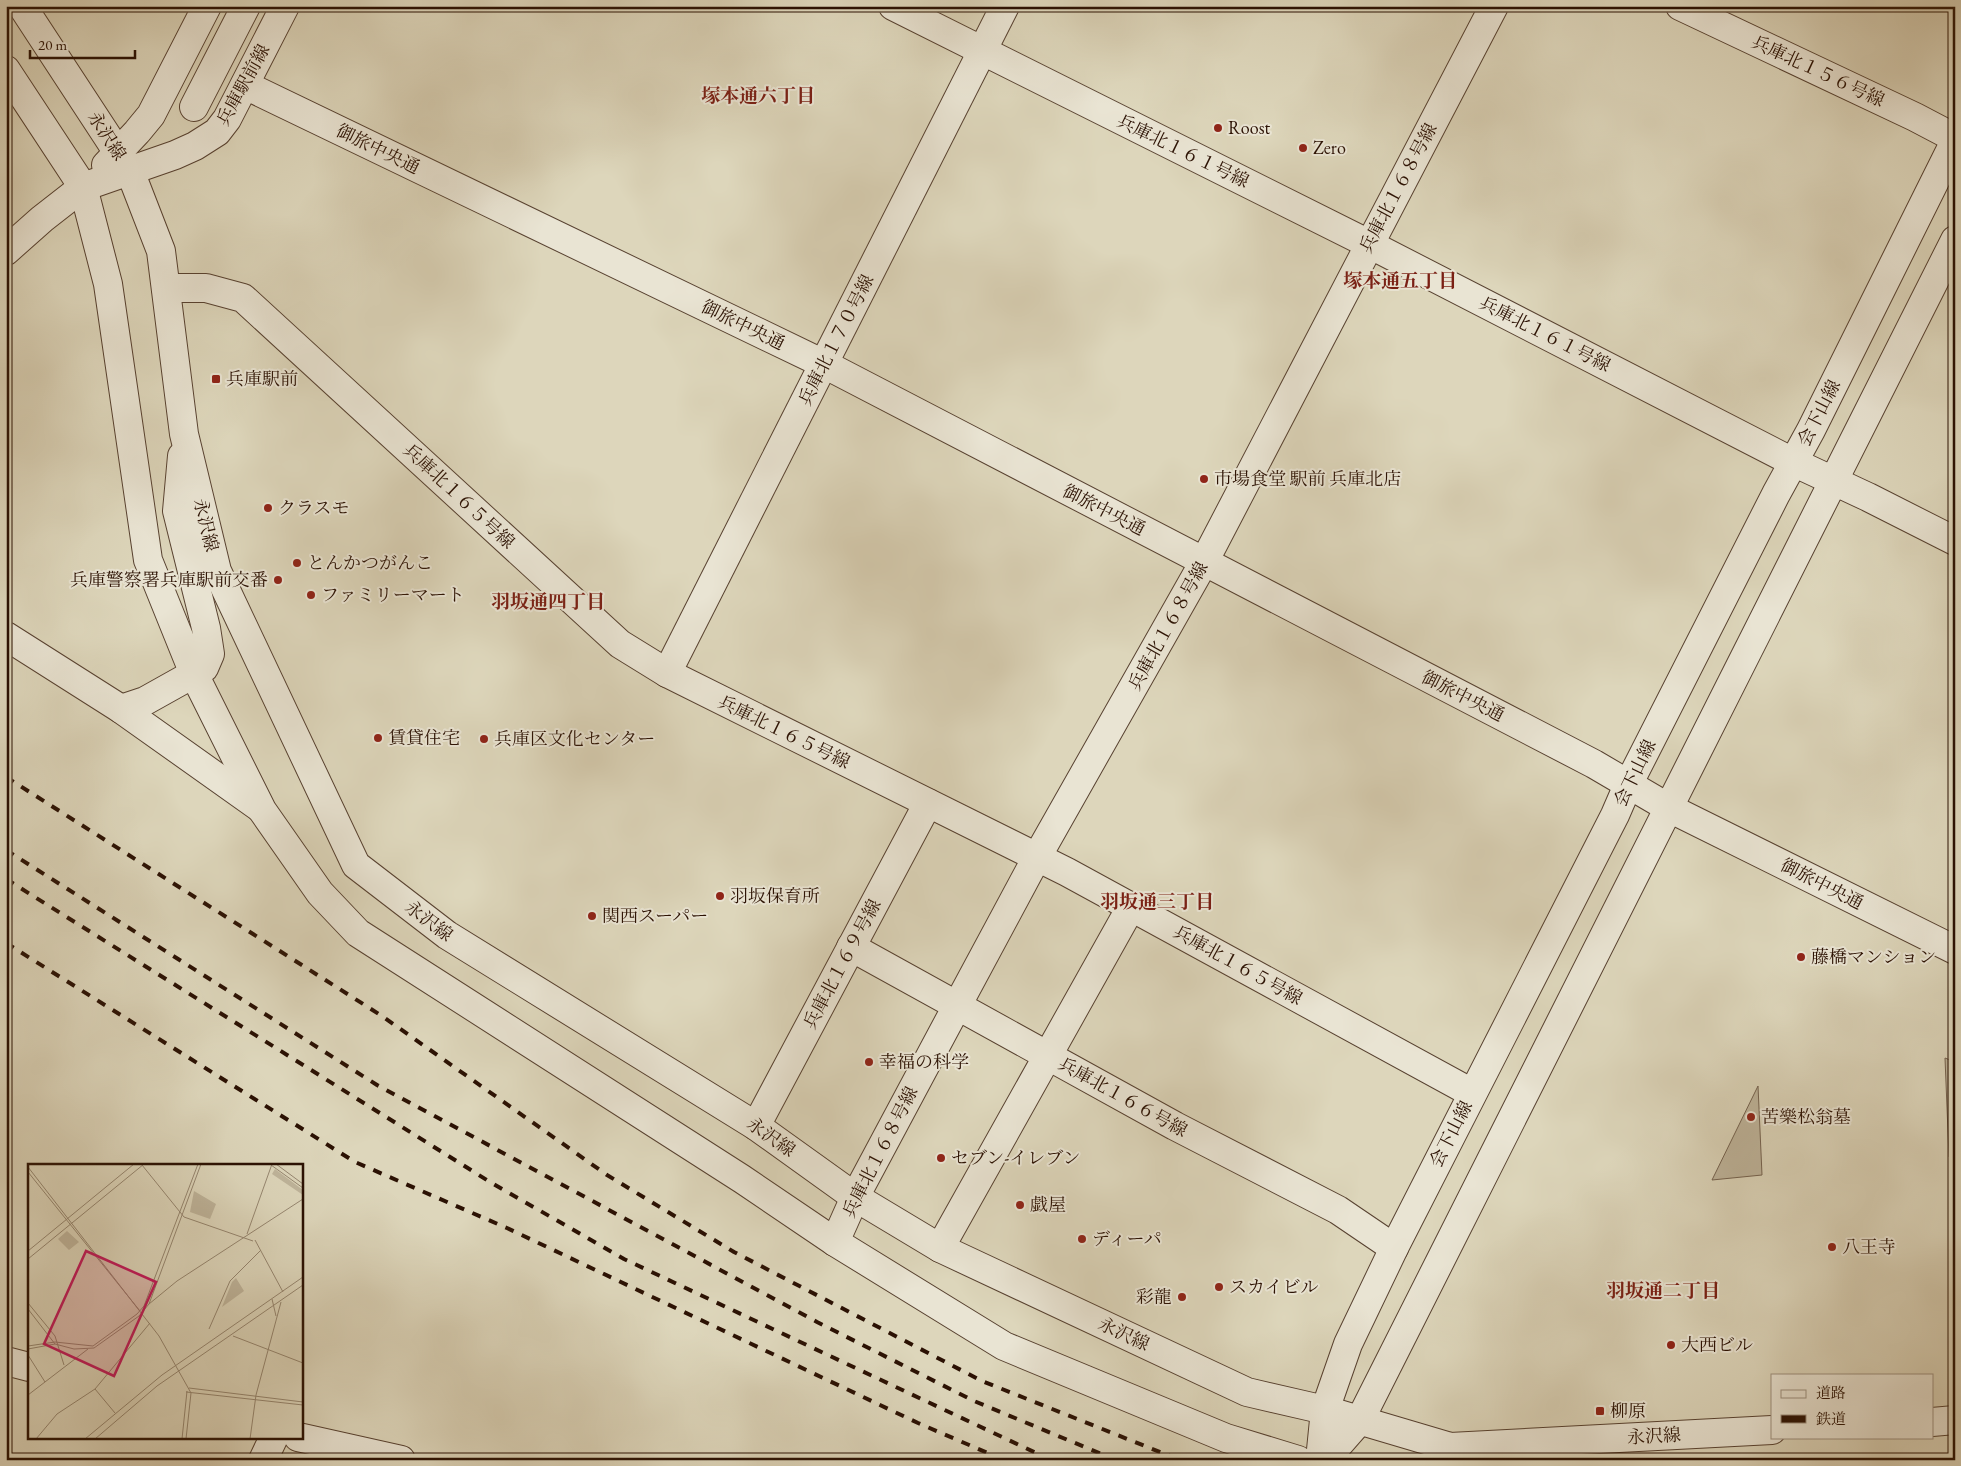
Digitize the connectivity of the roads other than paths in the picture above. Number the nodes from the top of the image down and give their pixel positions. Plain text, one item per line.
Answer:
1 (22, 6) edge
2 (207, 6) edge
3 (246, 6) edge
4 (284, 6) edge
5 (893, 6) edge
6 (1005, 6) edge
7 (1494, 6) edge
8 (1680, 6) edge
9 (983, 51) junction
10 (6, 70) edge
11 (245, 85) junction
12 (194, 107) dead end
13 (1955, 140) edge
14 (124, 162) junction
15 (83, 187) junction
16 (1955, 240) edge
17 (1369, 244) junction
18 (6, 251) edge
19 (166, 288) junction
20 (824, 364) junction
21 (184, 434) junction
22 (1793, 462) junction
23 (1834, 481) junction
24 (1955, 541) edge
25 (1204, 562) junction
26 (6, 636) edge
27 (667, 673) junction
28 (194, 674) junction
29 (121, 709) junction
30 (1628, 785) junction
31 (928, 803) junction
32 (1669, 808) junction
33 (262, 810) junction
34 (1037, 857) junction
35 (1131, 906) junction
36 (851, 947) junction
37 (1955, 950) edge
38 (957, 1006) junction
39 (1047, 1056) junction
40 (1472, 1092) junction
41 (756, 1126) junction
42 (855, 1197) junction
43 (835, 1242) junction
44 (940, 1248) junction
45 (1394, 1248) junction
46 (6, 1361) edge
47 (28, 1367) edge
48 (1325, 1410) junction
49 (1360, 1420) junction
50 (1955, 1420) edge
51 (1934, 1422) edge
52 (1771, 1430) edge
53 (274, 1438) edge
54 (302, 1438) edge
55 (263, 1460) edge
56 (401, 1460) edge
57 (1298, 1460) edge
58 (1320, 1460) edge
59 (1324, 1460) edge

1 - 14 street, 永沢線
2 - 14 street
3 - 12 street
4 - 11 street, 兵庫駅前線
5 - 9 street, 兵庫北１６１号線
6 - 9 street, 兵庫北１７０号線
7 - 17 street, 兵庫北１６８号線
8 - 13 street, 兵庫北１５６号線
9 - 17 street, 兵庫北１６１号線
9 - 20 street, 兵庫北１７０号線
10 - 15 street
11 - 14 street, 兵庫駅前線
11 - 20 street, 御旅中央通
13 - 22 street, 会下山線
14 - 15 street, 兵庫駅前線
14 - 19 street, 永沢線
15 - 18 street
15 - 28 street
16 - 23 street
17 - 22 street, 兵庫北１６１号線
17 - 25 street, 兵庫北１６８号線
19 - 21 street, 永沢線
19 - 27 street, 兵庫北１６５号線
20 - 25 street, 御旅中央通
20 - 27 street, 兵庫北１７０号線
21 - 28 street
21 - 41 street, 永沢線
22 - 23 street, 兵庫北１６１号線
22 - 30 street, 会下山線
23 - 24 street, 兵庫北１６１号線
23 - 32 street
25 - 30 street, 御旅中央通
25 - 34 street, 兵庫北１６８号線
26 - 29 street
27 - 31 street, 兵庫北１６５号線
28 - 29 street
28 - 33 street
29 - 33 street
30 - 32 street, 御旅中央通
30 - 40 street, 会下山線
31 - 34 street, 兵庫北１６５号線
31 - 36 street, 兵庫北１６９号線
32 - 37 street, 御旅中央通
32 - 49 street
33 - 43 street
34 - 35 street, 兵庫北１６５号線
34 - 38 street, 兵庫北１６８号線
35 - 39 street
35 - 40 street, 兵庫北１６５号線
36 - 38 street, 兵庫北１６６号線
36 - 41 street, 兵庫北１６９号線
38 - 39 street, 兵庫北１６６号線
38 - 42 street, 兵庫北１６８号線
39 - 44 street
39 - 45 street, 兵庫北１６６号線
40 - 45 street, 会下山線
41 - 42 street, 永沢線
42 - 43 street, 兵庫北１６８号線
42 - 44 street, 永沢線
43 - 57 street
44 - 48 street, 永沢線
45 - 48 street, 会下山線
46 - 47 street
48 - 49 street, 永沢線
48 - 58 street, 会下山線
49 - 52 street, 永沢線
49 - 59 street
50 - 51 street
53 - 55 street
54 - 56 street

